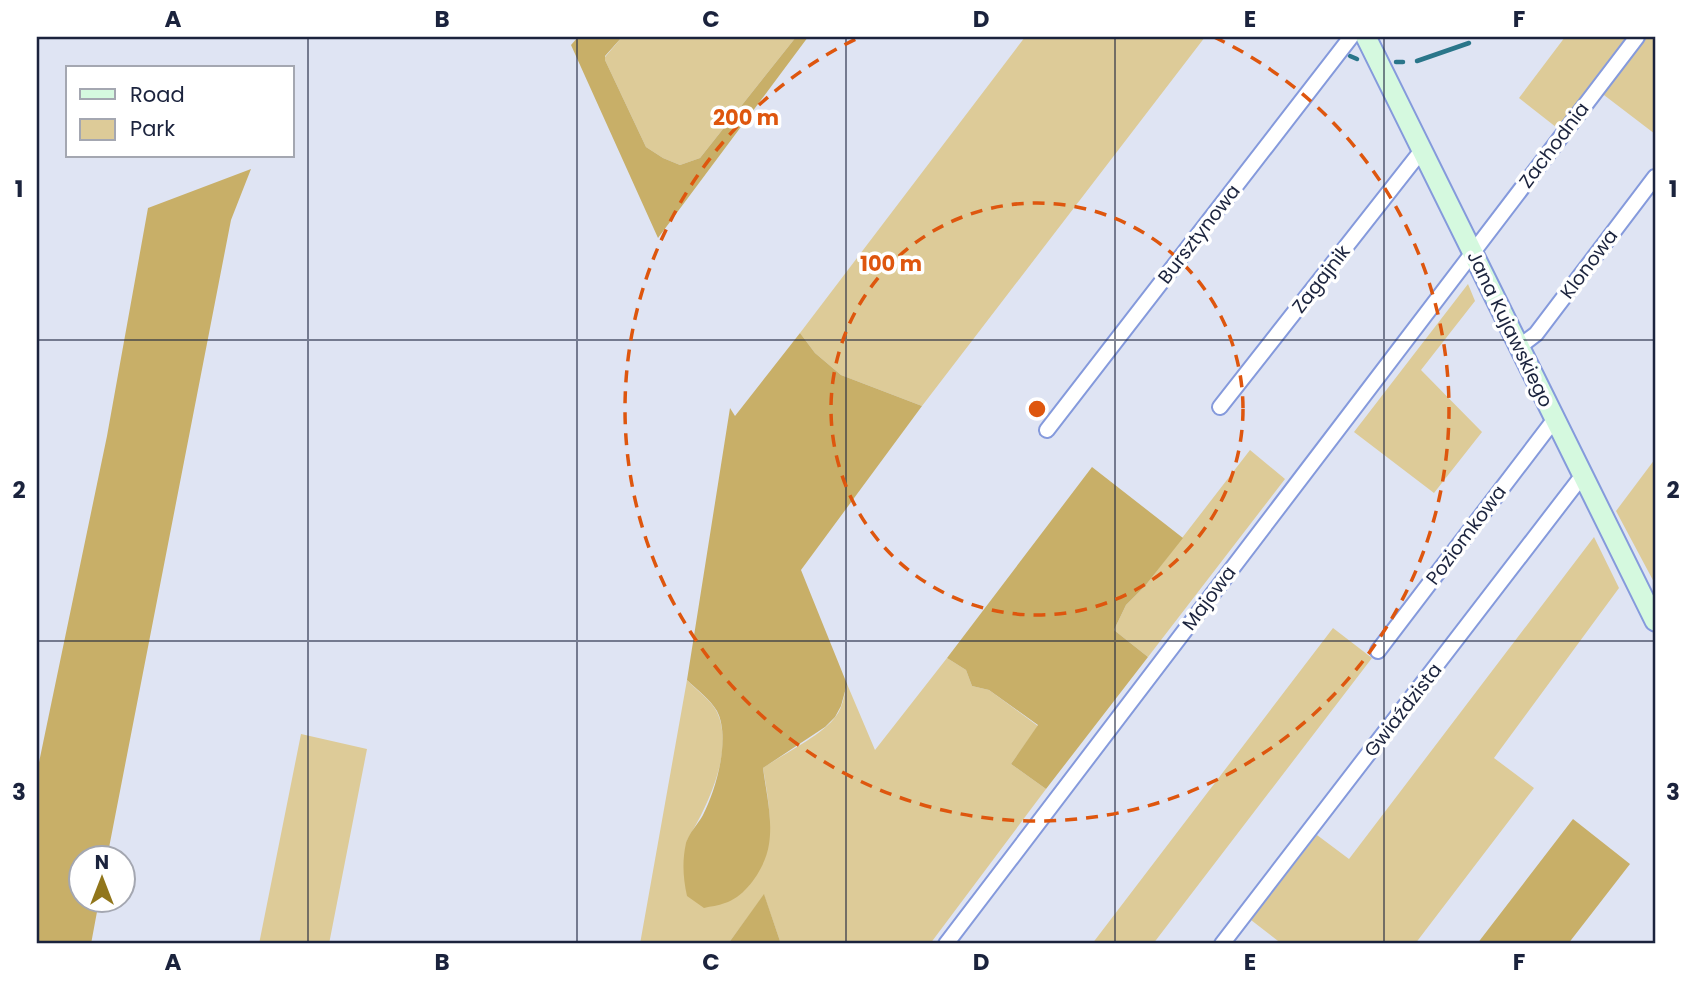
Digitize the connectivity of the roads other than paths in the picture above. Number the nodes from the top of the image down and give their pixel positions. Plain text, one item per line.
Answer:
1 (1351, 37) edge
2 (1366, 37) edge
3 (1637, 37) edge
4 (1422, 150) junction
5 (1655, 177) edge
6 (1472, 253) junction
7 (1519, 347) junction
8 (1220, 407) dead end
9 (1554, 419) junction
10 (1047, 430) dead end
11 (1582, 476) junction
12 (1655, 621) edge
13 (1378, 651) dead end
14 (946, 944) edge
15 (1222, 944) edge

1 - 10 street, Bursztynowa
2 - 4 main road, Jana Kujawskiego
3 - 6 street, Zachodnia
4 - 6 main road, Jana Kujawskiego
4 - 8 street, Zagajnik
5 - 7 street, Klonowa
6 - 7 main road, Jana Kujawskiego
6 - 14 street, Majowa
7 - 9 main road, Jana Kujawskiego
9 - 11 main road, Jana Kujawskiego
9 - 13 street, Poziomkowa
11 - 12 main road, Jana Kujawskiego
11 - 15 street, Gwiaździsta

